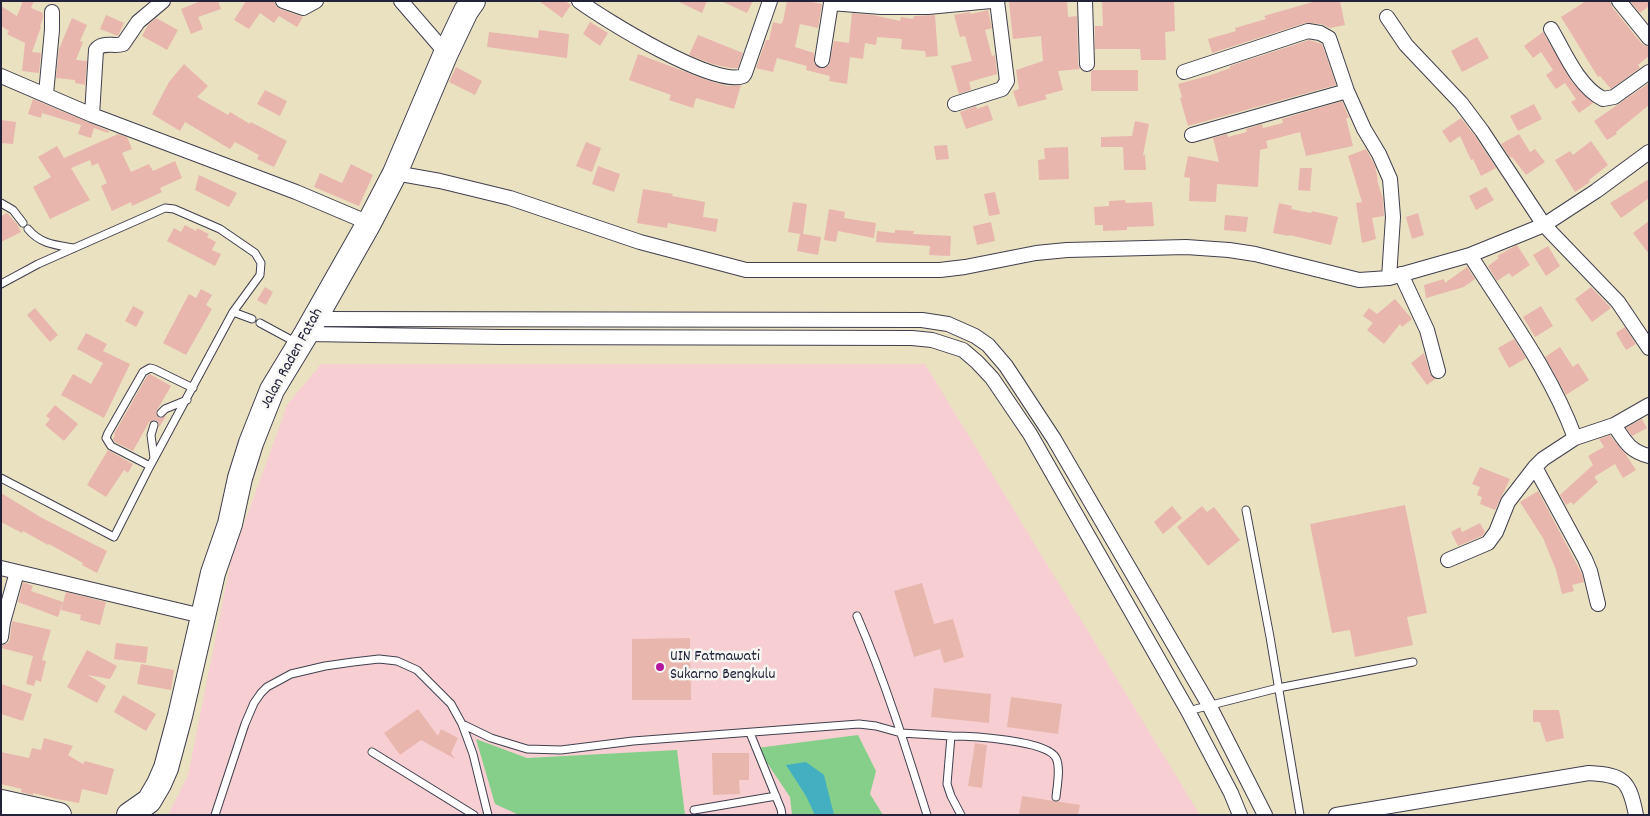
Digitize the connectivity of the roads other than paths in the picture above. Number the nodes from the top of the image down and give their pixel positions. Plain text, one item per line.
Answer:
1 (163, 1) edge
2 (283, 1) edge
3 (316, 1) edge
4 (401, 1) edge
5 (473, 1) edge
6 (578, 1) edge
7 (770, 1) edge
8 (991, 1) edge
9 (997, 1) edge
10 (1085, 1) edge
11 (1619, 1) edge
12 (828, 2) edge
13 (882, 4) edge
14 (52, 12) dead end
15 (1386, 17) dead end
16 (1551, 29) dead end
17 (1649, 38) edge
18 (446, 52) junction
19 (822, 60) dead end
20 (1087, 64) dead end
21 (1184, 72) dead end
22 (1649, 72) edge
23 (1, 76) edge
24 (1347, 91) junction
25 (46, 94) junction
26 (955, 104) dead end
27 (92, 115) junction
28 (1192, 135) dead end
29 (1649, 152) edge
30 (394, 173) junction
31 (1, 203) edge
32 (369, 224) junction
33 (1544, 225) junction
34 (74, 248) junction
35 (1470, 255) junction
36 (1395, 276) junction
37 (1, 284) edge
38 (233, 312) junction
39 (252, 319) dead end
40 (390, 319) junction
41 (260, 323) dead end
42 (307, 332) junction
43 (389, 335) junction
44 (1649, 348) edge
45 (1438, 371) dead end
46 (193, 388) junction
47 (187, 400) junction
48 (1649, 405) edge
49 (161, 413) dead end
50 (154, 425) dead end
51 (1614, 425) junction
52 (1575, 438) junction
53 (1649, 456) edge
54 (152, 462) junction
55 (1535, 467) junction
56 (1, 478) edge
57 (1246, 510) dead end
58 (1448, 560) dead end
59 (1, 568) edge
60 (17, 572) junction
61 (1598, 604) dead end
62 (202, 616) junction
63 (857, 616) dead end
64 (2, 622) edge
65 (1, 637) edge
66 (1412, 662) dead end
67 (1278, 688) junction
68 (1209, 704) junction
69 (1188, 711) junction
70 (462, 724) junction
71 (750, 733) junction
72 (901, 733) junction
73 (951, 736) junction
74 (372, 752) dead end
75 (776, 796) junction
76 (1056, 797) dead end
77 (15, 808) edge
78 (694, 810) dead end
79 (59, 815) edge
80 (129, 815) edge
81 (215, 815) edge
82 (474, 815) edge
83 (488, 815) edge
84 (782, 815) edge
85 (927, 815) edge
86 (961, 815) edge
87 (1240, 815) edge
88 (1264, 815) edge
89 (1300, 815) edge
90 (1336, 815) edge
91 (1636, 815) edge

1 - 27 street
2 - 3 street
4 - 18 street
5 - 18 highway, Jalan Raden Fatah
6 - 7 street
8 - 13 street
9 - 26 street
10 - 20 street
11 - 17 street
12 - 13 street
12 - 19 street
14 - 25 street
15 - 33 street
16 - 22 street
18 - 30 highway, Jalan Raden Fatah
21 - 24 street
23 - 25 street
24 - 28 street
24 - 36 street
25 - 27 street
27 - 32 street
29 - 33 street
30 - 32 highway, Jalan Raden Fatah
30 - 36 street
31 - 34 lane
32 - 42 highway, Jalan Raden Fatah
33 - 35 street
33 - 44 street
34 - 37 lane
34 - 38 lane
35 - 36 street
35 - 52 street
36 - 45 street
38 - 39 lane
38 - 46 lane
40 - 42 street
40 - 43 street
40 - 68 street
41 - 42 lane
42 - 43 street
42 - 62 highway, Jalan Raden Fatah
43 - 69 street
46 - 47 lane
46 - 54 lane
47 - 49 lane
47 - 54 lane
48 - 51 street
50 - 54 lane
51 - 52 street
51 - 53 street
52 - 55 street
54 - 56 lane
55 - 58 street
55 - 61 street
57 - 67 lane
59 - 60 street
60 - 62 street
60 - 64 street
62 - 80 highway, Jalan Raden Fatah
63 - 72 lane
64 - 65 street
66 - 67 lane
67 - 68 lane
67 - 89 lane
68 - 69 lane
68 - 88 street
69 - 87 street
70 - 71 lane
70 - 81 lane
70 - 83 lane
71 - 72 lane
71 - 75 lane
72 - 73 lane
72 - 85 lane
73 - 76 lane
73 - 86 lane
74 - 82 lane
75 - 78 lane
75 - 84 lane
77 - 79 highway
90 - 91 street

